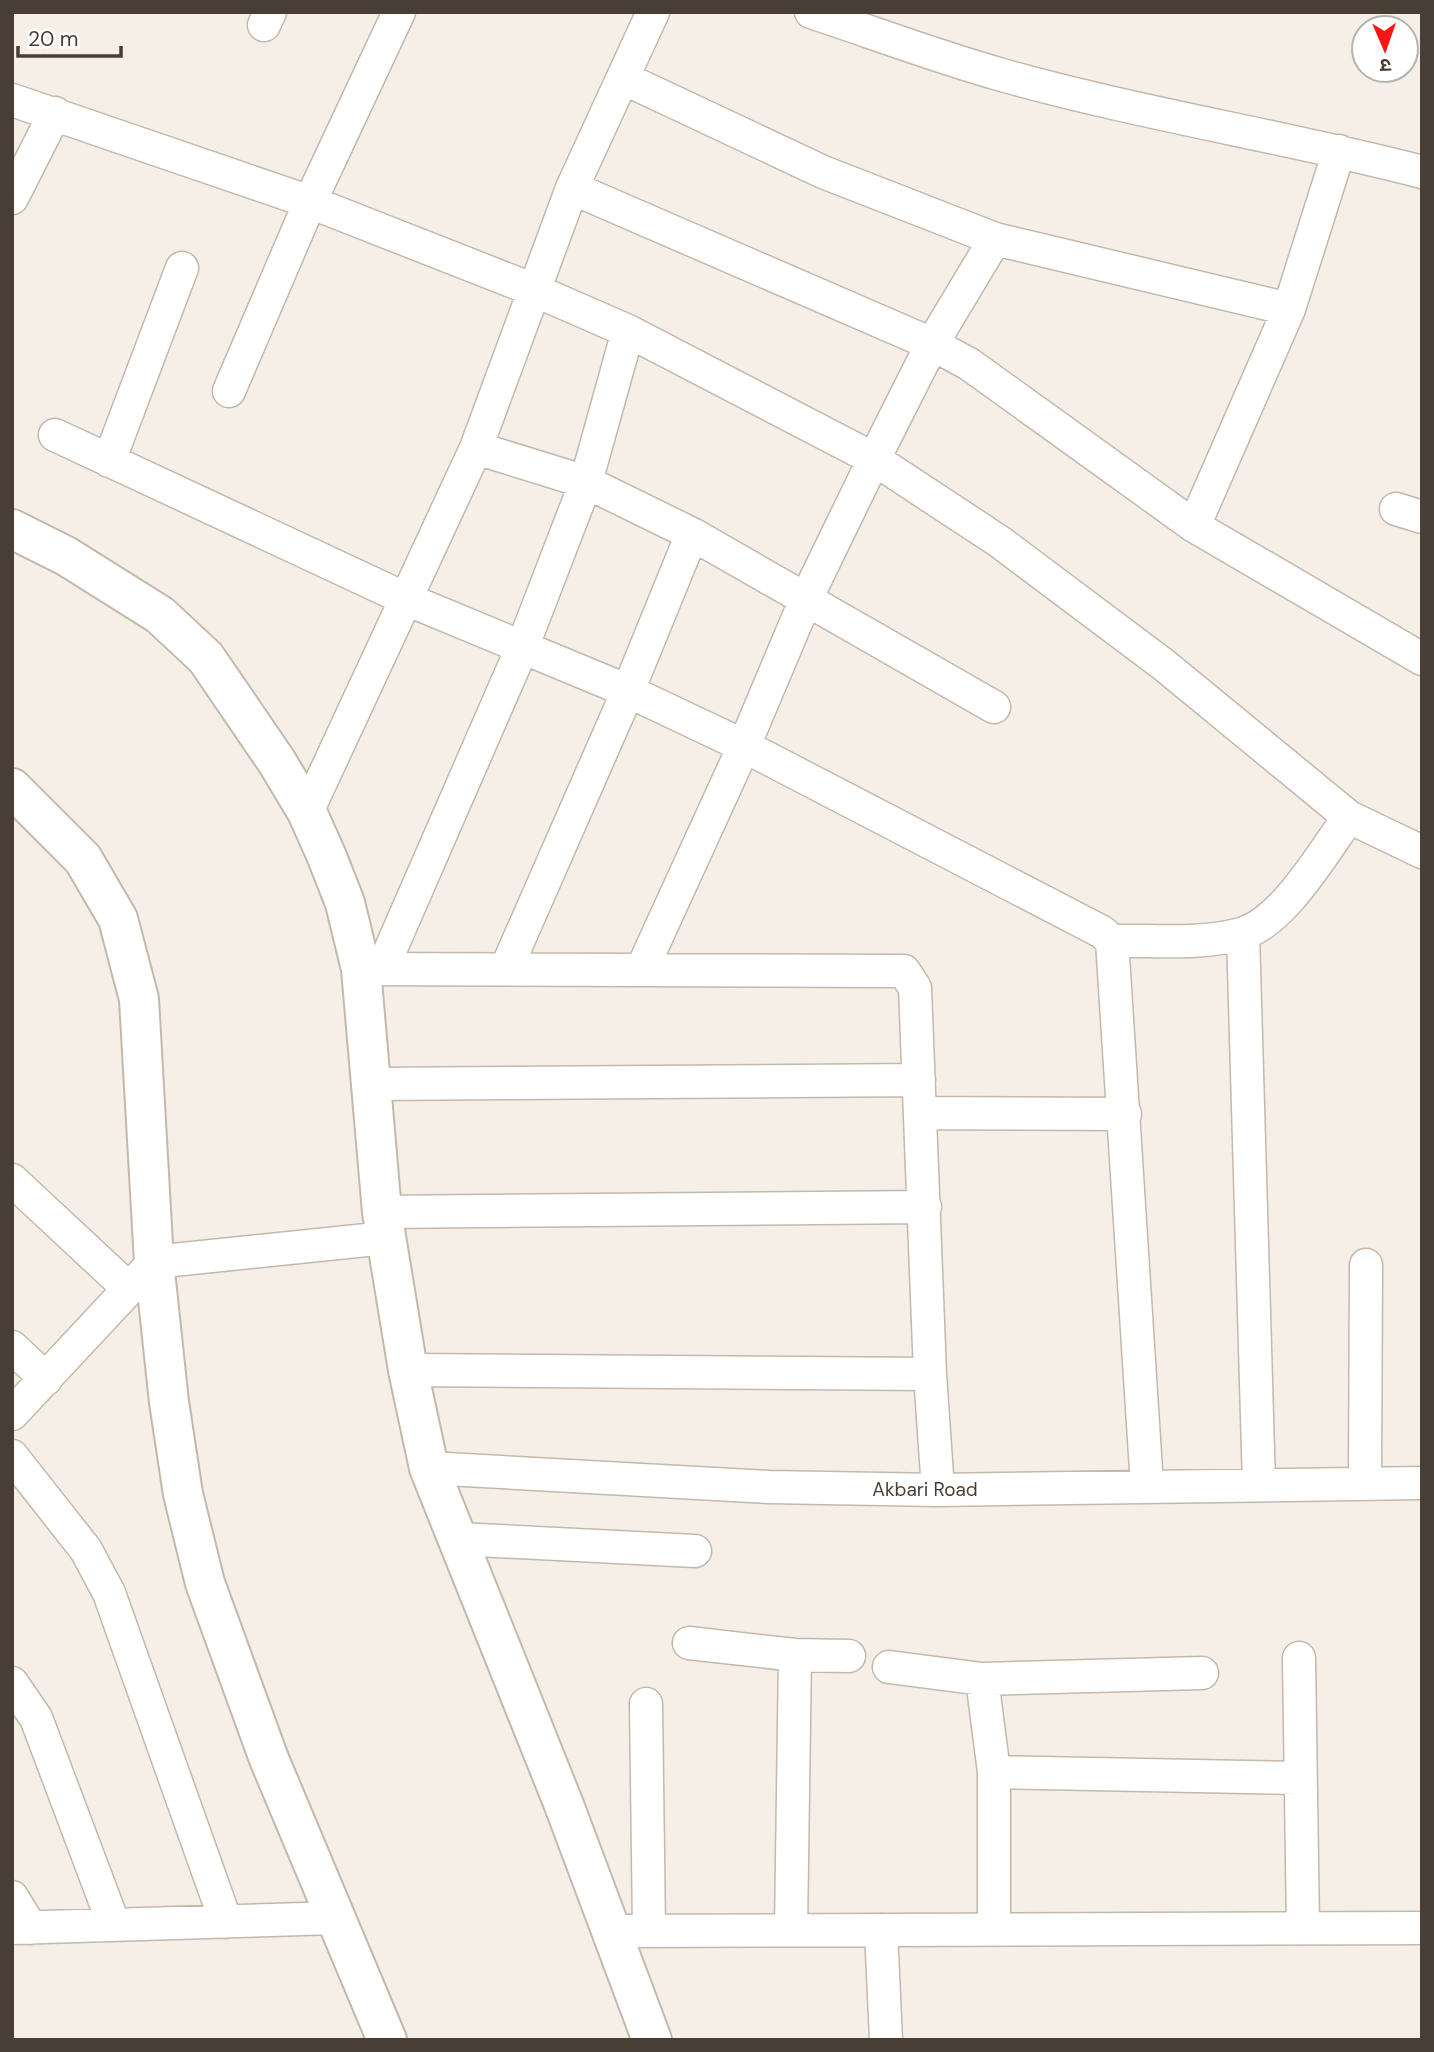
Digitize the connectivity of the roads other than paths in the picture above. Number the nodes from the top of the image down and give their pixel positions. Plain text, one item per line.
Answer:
1 (399, 12) edge
2 (653, 12) edge
3 (811, 12) edge
4 (623, 78) junction
5 (12, 100) edge
6 (55, 113) junction
7 (1339, 151) junction
8 (1422, 172) edge
9 (572, 188) junction
10 (12, 198) edge
11 (310, 202) junction
12 (995, 239) junction
13 (182, 268) dead end
14 (534, 290) junction
15 (1289, 309) junction
16 (628, 331) junction
17 (932, 344) junction
18 (229, 391) dead end
19 (55, 435) dead end
20 (476, 448) junction
21 (874, 459) junction
22 (109, 461) junction
23 (586, 482) junction
24 (1194, 526) junction
25 (12, 529) edge
26 (692, 534) junction
27 (407, 599) junction
28 (806, 599) junction
29 (522, 648) junction
30 (1422, 660) edge
31 (628, 691) junction
32 (994, 707) dead end
33 (744, 746) junction
34 (12, 788) edge
35 (307, 812) junction
36 (1349, 817) junction
37 (1422, 852) edge
38 (1243, 934) junction
39 (1112, 941) junction
40 (371, 969) junction
41 (506, 969) junction
42 (642, 969) junction
43 (919, 1080) junction
44 (372, 1084) junction
45 (920, 1113) junction
46 (1125, 1114) junction
47 (12, 1180) edge
48 (925, 1207) junction
49 (384, 1225) junction
50 (1366, 1265) dead end
51 (141, 1275) junction
52 (12, 1348) edge
53 (408, 1370) junction
54 (930, 1374) junction
55 (46, 1380) junction
56 (12, 1414) edge
57 (12, 1455) edge
58 (429, 1468) junction
59 (1422, 1483) edge
60 (1365, 1484) junction
61 (1259, 1485) junction
62 (1147, 1486) junction
63 (938, 1490) junction
64 (458, 1539) junction
65 (695, 1551) dead end
66 (690, 1643) dead end
67 (795, 1655) junction
68 (849, 1656) dead end
69 (1299, 1658) dead end
70 (889, 1667) dead end
71 (1202, 1673) dead end
72 (982, 1679) junction
73 (12, 1683) edge
74 (646, 1704) dead end
75 (994, 1772) junction
76 (1299, 1778) junction
77 (12, 1896) edge
78 (336, 1918) junction
79 (226, 1922) junction
80 (114, 1926) junction
81 (22, 1928) edge
82 (1303, 1928) junction
83 (1422, 1928) edge
84 (994, 1929) junction
85 (649, 1930) junction
86 (791, 1930) junction
87 (881, 1930) junction
88 (611, 1931) junction
89 (386, 2039) edge
90 (652, 2040) edge
91 (886, 2040) edge

1 - 11 street
2 - 4 street
3 - 7 street
4 - 9 street
4 - 12 street
5 - 6 street
6 - 10 street
6 - 11 street
7 - 8 street
7 - 15 street
9 - 14 street
9 - 17 street
11 - 14 street
11 - 18 street
12 - 15 street
12 - 17 street
13 - 22 street
14 - 16 street
14 - 20 street
15 - 24 street
16 - 21 street
16 - 23 street
17 - 21 street
17 - 24 street
19 - 22 street
20 - 23 street
20 - 27 street
21 - 28 street
21 - 36 street
22 - 27 street
23 - 26 street
23 - 29 street
24 - 30 street
25 - 35 street
26 - 28 street
26 - 31 street
27 - 29 street
27 - 35 street
28 - 32 street
28 - 33 street
29 - 31 street
29 - 40 street
31 - 33 street
31 - 41 street
33 - 39 street
33 - 42 street
34 - 51 street
35 - 40 street
36 - 37 street
36 - 38 street
38 - 39 street
38 - 61 street
39 - 46 street
40 - 41 street
40 - 44 street
41 - 42 street
42 - 43 street
43 - 44 street
43 - 45 street
44 - 49 street
45 - 46 street
45 - 48 street
46 - 62 street
47 - 51 street
48 - 49 street
48 - 54 street
49 - 51 street
49 - 53 street
50 - 60 street
51 - 55 street
51 - 78 street
52 - 55 street
53 - 54 street
53 - 58 street
54 - 63 street
55 - 56 street
57 - 79 street
58 - 63 street, Akbari Road
58 - 64 street
59 - 60 street, Akbari Road
60 - 61 street, Akbari Road
61 - 62 street, Akbari Road
62 - 63 street, Akbari Road
64 - 65 street
64 - 88 street
66 - 67 street
67 - 68 street
67 - 86 street
69 - 76 street
70 - 72 street
71 - 72 street
72 - 75 street
73 - 80 street
74 - 85 street
75 - 76 street
75 - 84 street
76 - 82 street
77 - 81 street
78 - 79 street
78 - 89 street
79 - 80 street
80 - 81 street
82 - 83 street
82 - 84 street
84 - 87 street
85 - 86 street
85 - 88 street
86 - 87 street
87 - 91 street
88 - 90 street

